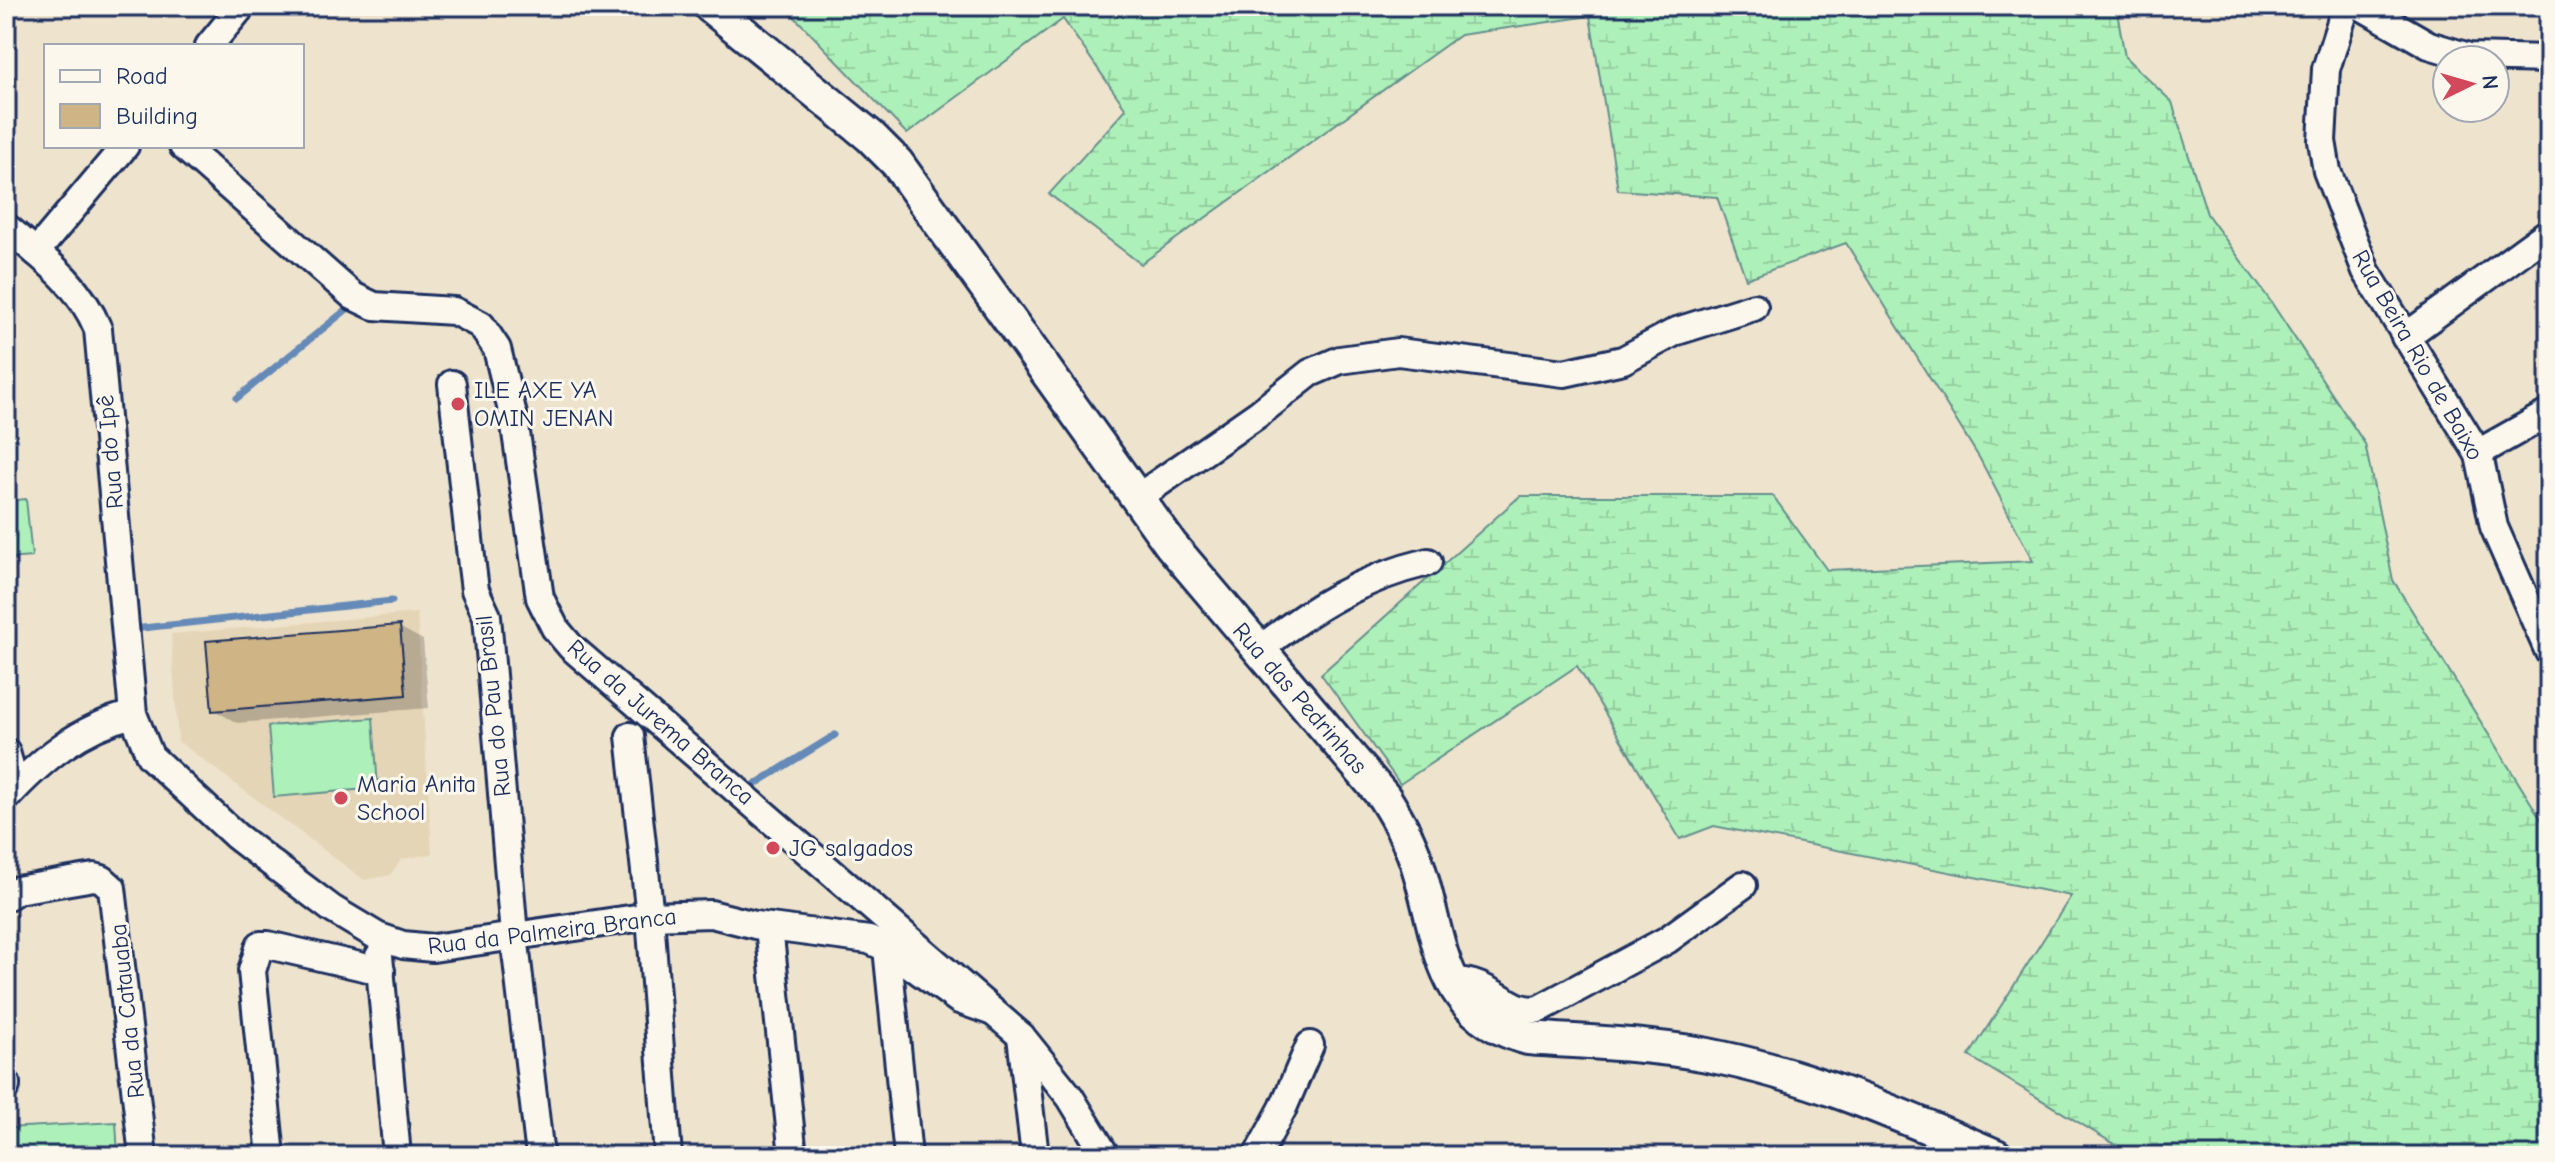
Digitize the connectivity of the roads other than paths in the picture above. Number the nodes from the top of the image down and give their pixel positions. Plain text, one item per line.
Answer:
1 (242, 6) edge
2 (710, 6) edge
3 (2359, 6) edge
4 (211, 44) edge
5 (2549, 59) edge
6 (123, 148) edge
7 (185, 148) edge
8 (6, 227) edge
9 (2549, 232) edge
10 (36, 252) junction
11 (1754, 307) dead end
12 (2405, 337) junction
13 (452, 384) dead end
14 (2549, 413) edge
15 (2478, 453) junction
16 (1137, 498) junction
17 (1428, 562) dead end
18 (1258, 651) junction
19 (2549, 652) edge
20 (133, 714) junction
21 (630, 736) dead end
22 (6, 752) edge
23 (11, 793) edge
24 (1743, 885) dead end
25 (6, 897) edge
26 (650, 916) junction
27 (769, 927) junction
28 (514, 935) junction
29 (377, 936) junction
30 (887, 948) junction
31 (381, 971) junction
32 (1451, 981) junction
33 (993, 1012) junction
34 (1021, 1036) junction
35 (1310, 1045) dead end
36 (143, 1156) edge
37 (271, 1156) edge
38 (397, 1156) edge
39 (540, 1156) edge
40 (668, 1156) edge
41 (793, 1156) edge
42 (908, 1156) edge
43 (1035, 1156) edge
44 (1106, 1156) edge
45 (1257, 1156) edge
46 (1996, 1156) edge

1 - 4 street
2 - 16 main road, Rua das Pedrinhas
3 - 5 street, Rua Beira Rio de Baixo
3 - 12 street, Rua Beira Rio de Baixo
6 - 10 street
7 - 33 street, Rua da Jurema Branca
8 - 10 street, Rua do Ipê
9 - 12 street
10 - 20 street, Rua do Ipê
11 - 16 street
12 - 15 street, Rua Beira Rio de Baixo
13 - 28 street, Rua do Pau Brasil
14 - 15 street
15 - 19 street, Rua Beira Rio de Baixo
16 - 18 main road, Rua das Pedrinhas
17 - 18 street
18 - 32 main road, Rua das Pedrinhas
20 - 23 street
20 - 29 street, Rua da Palmeira Branca
21 - 26 street
22 - 23 street
24 - 32 street
25 - 36 street, Rua da Catauaba
26 - 27 street, Rua da Palmeira Branca
26 - 28 street, Rua da Palmeira Branca
26 - 40 street
27 - 30 street, Rua da Palmeira Branca
27 - 41 street
28 - 29 street, Rua da Palmeira Branca
28 - 39 street, Rua do Pau Brasil
29 - 31 street
30 - 33 street, Rua da Palmeira Branca
30 - 42 street
31 - 37 street
31 - 38 street
32 - 46 main road, Rua das Pedrinhas
33 - 34 street, Rua da Jurema Branca
34 - 43 street
34 - 44 street, Rua da Jurema Branca
35 - 45 street

